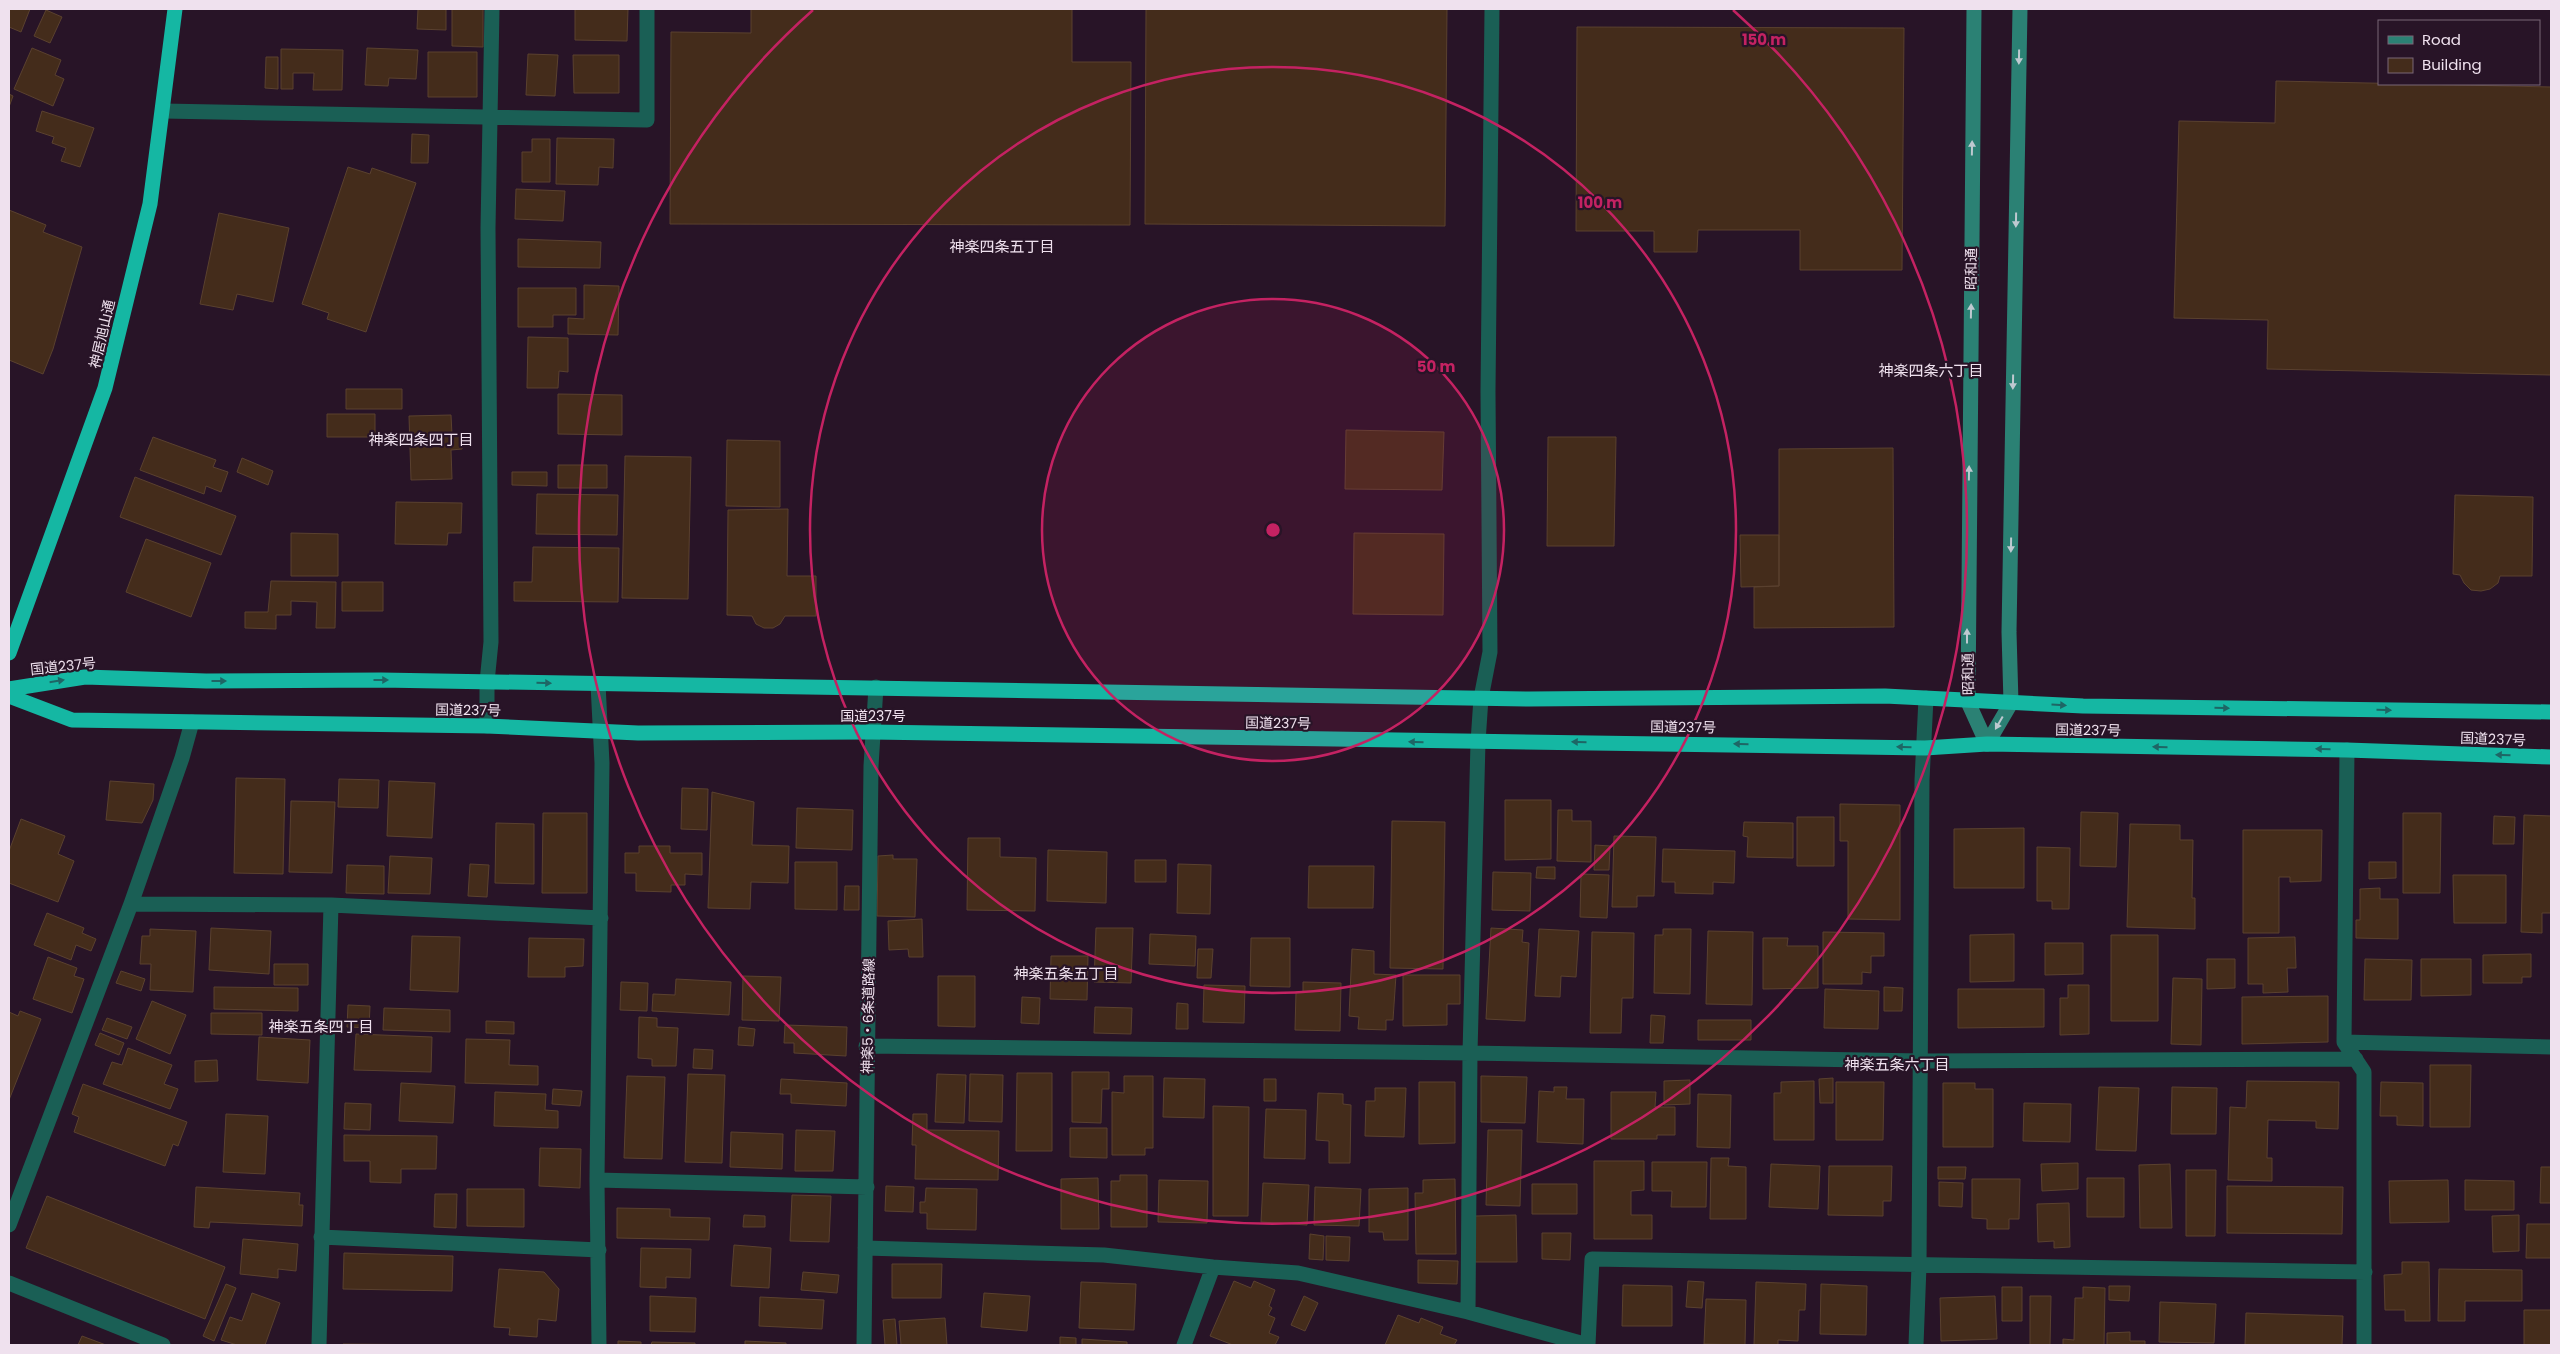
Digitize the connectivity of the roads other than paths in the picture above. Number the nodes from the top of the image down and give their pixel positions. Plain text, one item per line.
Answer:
1 (176, 9) edge
2 (492, 9) edge
3 (648, 9) edge
4 (1492, 9) edge
5 (1974, 9) edge
6 (2020, 9) edge
7 (163, 111) junction
8 (490, 118) junction
9 (9, 653) edge
10 (487, 682) junction
11 (598, 684) junction
12 (876, 687) junction
13 (9, 689) edge
14 (9, 696) edge
15 (1481, 698) junction
16 (1926, 698) junction
17 (1968, 702) junction
18 (2011, 703) junction
19 (2551, 712) edge
20 (192, 722) junction
21 (487, 726) junction
22 (601, 731) junction
23 (872, 732) junction
24 (1478, 742) junction
25 (1987, 744) junction
26 (1925, 748) junction
27 (2347, 750) junction
28 (2551, 757) edge
29 (131, 904) junction
30 (331, 905) junction
31 (601, 918) junction
32 (2344, 1042) junction
33 (866, 1046) junction
34 (2551, 1047) edge
35 (1470, 1053) junction
36 (2356, 1060) junction
37 (1921, 1061) junction
38 (597, 1180) junction
39 (867, 1187) junction
40 (9, 1225) edge
41 (321, 1237) junction
42 (865, 1248) junction
43 (599, 1250) junction
44 (1919, 1266) junction
45 (1212, 1267) junction
46 (2365, 1272) junction
47 (9, 1283) edge
48 (1468, 1312) junction
49 (163, 1345) edge
50 (320, 1345) edge
51 (599, 1345) edge
52 (864, 1345) edge
53 (1184, 1345) edge
54 (1588, 1345) edge
55 (1916, 1345) edge
56 (2364, 1345) edge

1 - 7 highway, 神居旭山通
2 - 8 street
3 - 8 street
4 - 15 street
17 -> 5 street, 昭和通
6 -> 18 street
7 - 8 street
7 - 9 highway, 神居旭山通
8 - 10 street
10 -> 11 highway, 国道237号
13 -> 10 highway, 国道237号
10 - 21 street
11 - 12 highway, 国道237号
11 - 22 street
12 - 15 highway, 国道237号
12 - 23 street, 神楽5・6条道路線
14 - 20 highway, 国道237号
15 - 16 highway, 国道237号
15 - 24 street
16 - 17 highway, 国道237号
16 - 26 street
17 - 18 highway, 国道237号
17 - 25 street, 昭和通
18 -> 19 highway, 国道237号
18 -> 25 street
20 - 21 highway, 国道237号
20 - 29 street
21 - 22 highway, 国道237号
22 - 23 highway, 国道237号
22 - 31 street
24 -> 23 highway, 国道237号
23 - 33 street, 神楽5・6条道路線
26 -> 24 highway, 国道237号
24 - 35 street
25 - 26 highway, 国道237号
27 -> 25 highway, 国道237号
26 - 37 street
28 -> 27 highway, 国道237号
27 - 32 street
29 - 30 street
29 - 40 street
30 - 31 street
30 - 41 street
31 - 38 street
32 - 34 street
32 - 36 street
33 - 35 street
33 - 39 street, 神楽5・6条道路線
35 - 37 street
35 - 48 street
36 - 37 street
36 - 46 street
37 - 44 street
38 - 39 street
38 - 43 street
39 - 42 street, 神楽5・6条道路線
41 - 43 street
41 - 50 street
42 - 45 street
42 - 52 street, 神楽5・6条道路線
43 - 51 street
44 - 46 street
44 - 54 street
44 - 55 street
45 - 48 street
45 - 53 street
46 - 56 street
47 - 49 street
48 - 54 street

